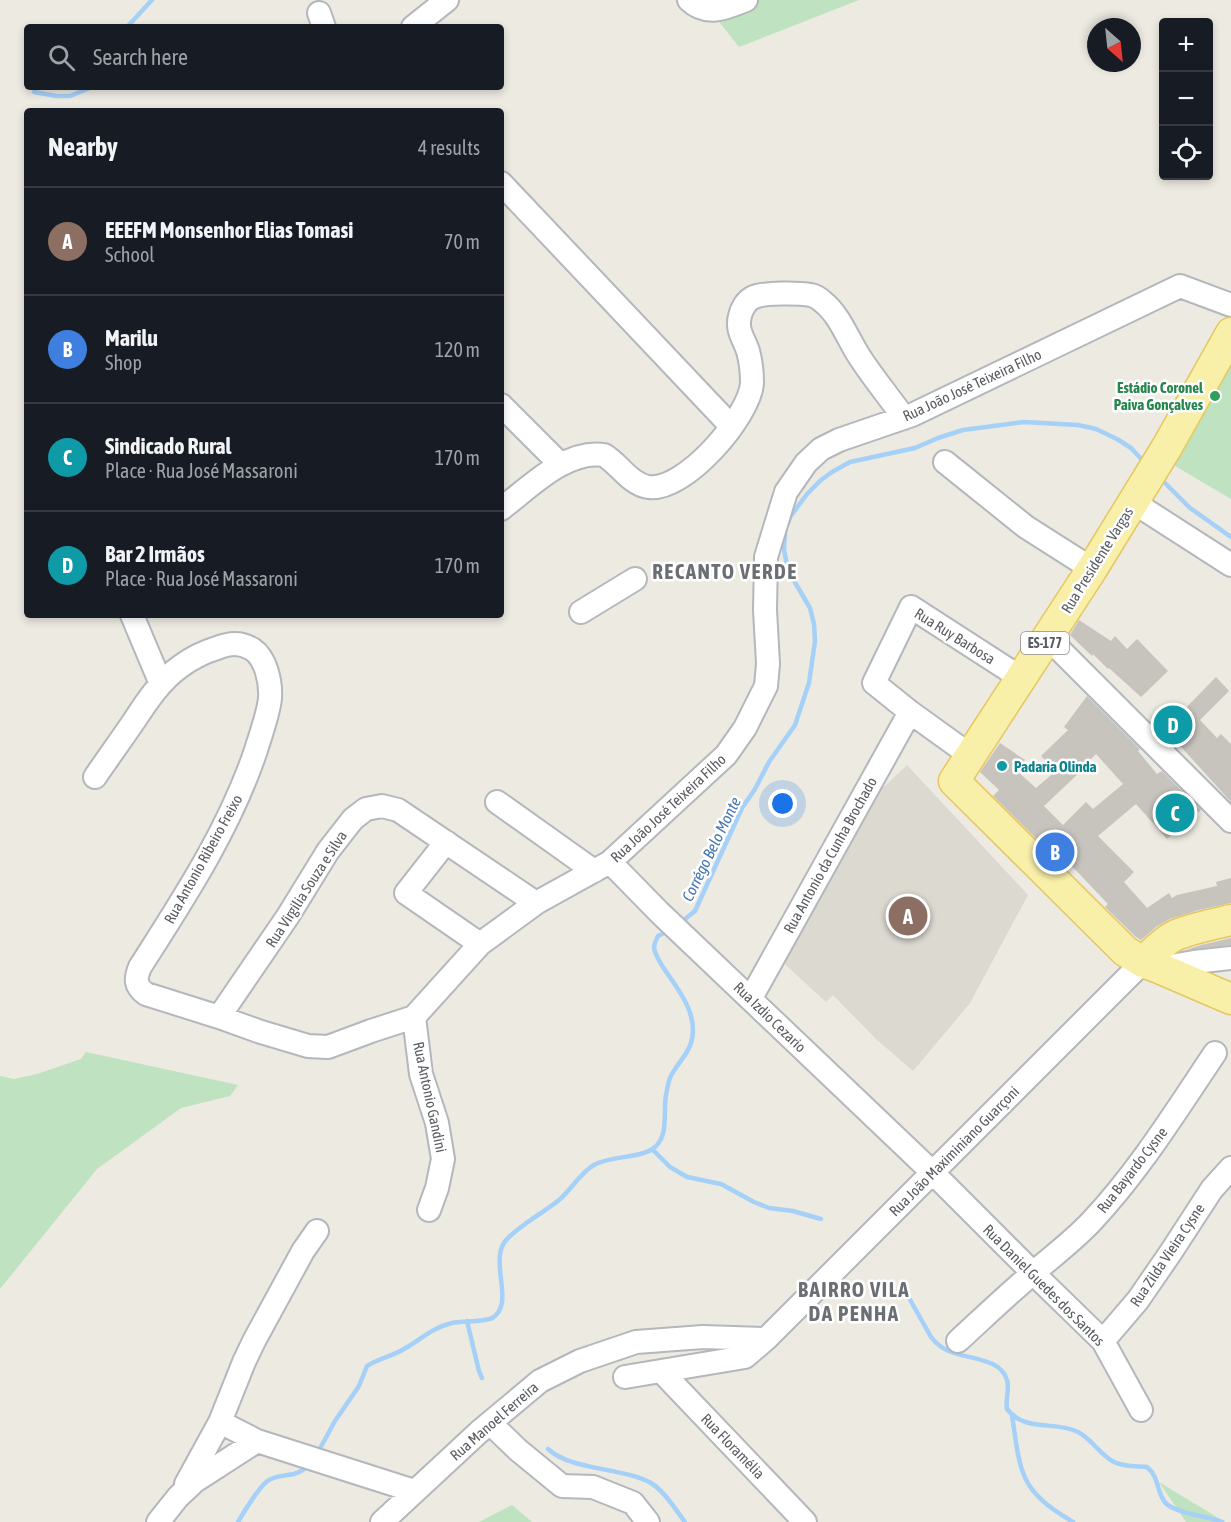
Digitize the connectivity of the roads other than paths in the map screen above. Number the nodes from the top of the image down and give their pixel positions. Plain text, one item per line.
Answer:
1 (447, 0) edge
2 (746, 0) edge
3 (690, 1) edge
4 (417, 24) edge
5 (504, 186) edge
6 (1231, 305) edge
7 (1231, 333) edge
8 (504, 408) edge
9 (904, 418) junction
10 (731, 426) junction
11 (945, 462) dead end
12 (560, 464) junction
13 (1133, 502) junction
14 (504, 507) edge
15 (1231, 565) edge
16 (1092, 569) junction
17 (635, 579) dead end
18 (581, 612) dead end
19 (133, 618) edge
20 (1048, 638) junction
21 (1021, 678) junction
22 (161, 684) junction
23 (910, 712) junction
24 (971, 756) junction
25 (95, 777) dead end
26 (497, 802) dead end
27 (1231, 821) edge
28 (446, 842) junction
29 (602, 866) junction
30 (536, 903) junction
31 (1231, 920) edge
32 (480, 944) junction
33 (1231, 958) edge
34 (1151, 965) junction
35 (751, 998) junction
36 (1231, 999) edge
37 (219, 1017) junction
38 (414, 1017) junction
39 (1215, 1053) dead end
40 (1231, 1168) edge
41 (931, 1170) joint
42 (429, 1210) dead end
43 (317, 1231) dead end
44 (1033, 1273) junction
45 (766, 1339) junction
46 (958, 1341) dead end
47 (1103, 1341) junction
48 (661, 1371) junction
49 (625, 1377) dead end
50 (1141, 1410) dead end
51 (220, 1422) junction
52 (490, 1423) junction
53 (257, 1441) junction
54 (414, 1491) junction
55 (178, 1497) junction
56 (158, 1522) edge
57 (382, 1522) edge
58 (648, 1522) edge
59 (805, 1522) edge

1 - 4 street
2 - 3 street
5 - 10 street
6 - 9 street, Rua João José Teixeira Filho
7 - 13 main road, Rua Presidente Vargas / ES-177
8 - 12 street
9 - 10 street
9 - 29 street, Rua João José Teixeira Filho
10 - 12 street
11 - 16 street
12 - 14 street
13 - 15 street
13 - 16 main road, Rua Presidente Vargas / ES-177
16 - 20 main road, Rua Presidente Vargas / ES-177
17 - 18 street
19 - 22 street
20 - 21 main road, Rua Presidente Vargas / ES-177
20 - 27 street
21 - 23 street, Rua Ruy Barbosa
21 - 24 main road, Rua Presidente Vargas / ES-177
22 - 25 street, Rua Antonio Ribeiro Freixo
22 - 37 street, Rua Antonio Ribeiro Freixo
23 - 24 street, Rua Ruy Barbosa
23 - 35 street, Rua Antonio da Cunha Brochado
24 - 34 main road, Rua Presidente Vargas / ES-177
26 - 29 street, Rua Izdio Cezario
28 - 30 street, Rua Virgilia Souza e Silva
28 - 32 street
28 - 37 street, Rua Virgilia Souza e Silva
29 - 30 street, Rua João José Teixeira Filho
29 - 35 street, Rua Izdio Cezario
30 - 32 street, Rua João José Teixeira Filho
31 - 34 main road
32 - 38 street, Rua João José Teixeira Filho
33 - 34 street
34 - 36 main road, ES-177
34 - 45 street, Rua João Maximiniano Guarçoni
35 - 41 street, Rua Izdio Cezario
37 - 38 street, Rua João José Teixeira Filho
38 - 42 street, Rua Antonio Gandini
39 - 44 street, Rua Bayardo Cysne
40 - 47 street, Rua Zilda Vieira Cysne
41 - 44 street, Rua Daniel Guedes dos Santos
43 - 51 street
44 - 46 street, Rua Bayardo Cysne
44 - 47 street, Rua Daniel Guedes dos Santos
45 - 48 street, Rua João Maximiniano Guarçoni
45 - 52 street, Rua Manoel Ferreira
47 - 50 street, Rua Daniel Guedes dos Santos
48 - 49 street, Rua João Maximiniano Guarçoni
48 - 59 street, Rua Floramélia
51 - 53 street
51 - 55 street
52 - 54 street, Rua Manoel Ferreira
52 - 58 street
53 - 54 street
53 - 55 street
54 - 57 street, Rua Manoel Ferreira
55 - 56 street

